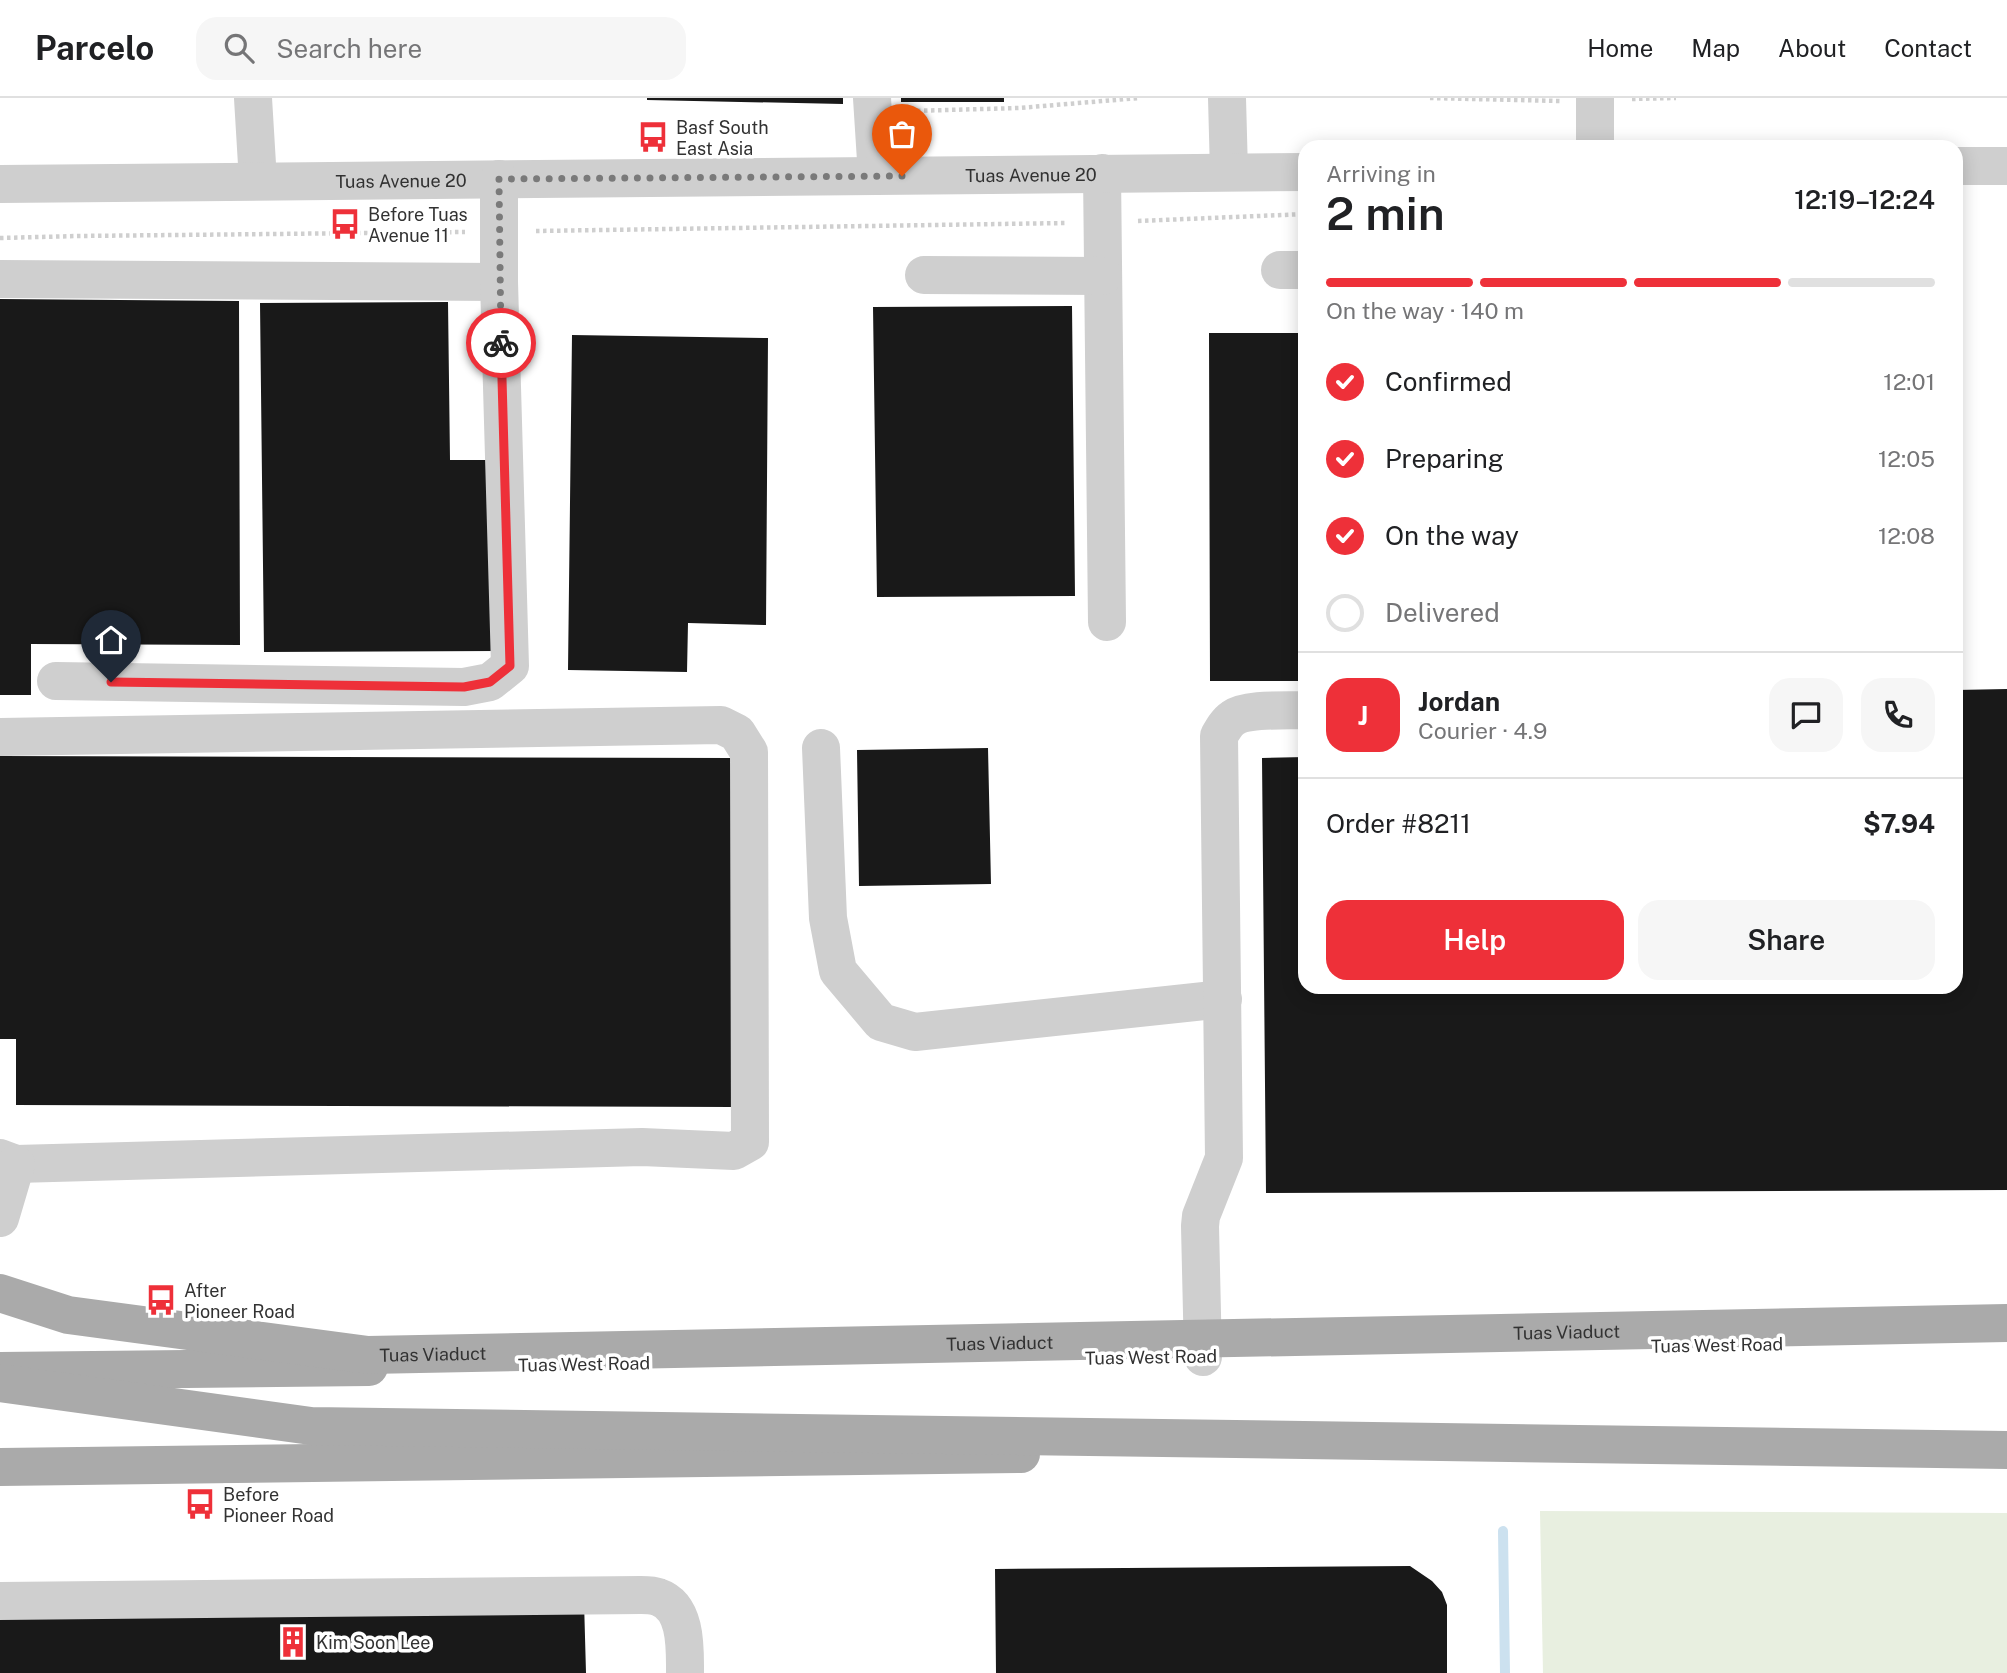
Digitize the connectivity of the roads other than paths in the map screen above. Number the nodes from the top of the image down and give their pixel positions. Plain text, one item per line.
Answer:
1 (253, 98) edge
2 (1227, 98) edge
3 (1595, 100) edge
4 (872, 106) edge
5 (1595, 140) edge
6 (1963, 166) edge
7 (2007, 166) edge
8 (1229, 172) junction
9 (1298, 172) edge
10 (1102, 173) junction
11 (877, 176) junction
12 (499, 179) junction
13 (258, 181) junction
14 (0, 184) edge
15 (924, 275) dead end
16 (1103, 276) junction
17 (0, 279) edge
18 (499, 282) junction
19 (1107, 622) dead end
20 (56, 681) dead end
21 (1298, 710) edge
22 (0, 737) edge
23 (821, 748) dead end
24 (1223, 999) junction
25 (8, 1161) edge
26 (0, 1218) edge
27 (0, 1293) edge
28 (2007, 1323) edge
29 (2007, 1338) edge
30 (1203, 1357) junction
31 (0, 1371) edge
32 (0, 1383) edge
33 (2007, 1441) edge
34 (2007, 1450) edge
35 (0, 1467) edge
36 (0, 1601) edge
37 (685, 1673) edge

1 - 13 street
2 - 8 street
3 - 5 street
4 - 11 street
6 - 7 street
8 - 9 street, Tuas Avenue 20
8 - 10 street, Tuas Avenue 20
10 - 11 street, Tuas Avenue 20
10 - 16 street
11 - 12 street, Tuas Avenue 20
12 - 13 street, Tuas Avenue 20
12 - 18 street
13 - 14 street, Tuas Avenue 20
15 - 16 street
16 - 19 street
17 - 18 street
18 - 20 street
21 - 24 street
22 - 25 street
23 - 24 street
24 - 30 street
25 - 26 street
27 - 28 main road, Tuas Viaduct, bridge
29 - 30 main road, Tuas West Road
30 - 31 main road, Tuas West Road
32 - 34 main road, bridge
33 - 35 main road
36 - 37 street

